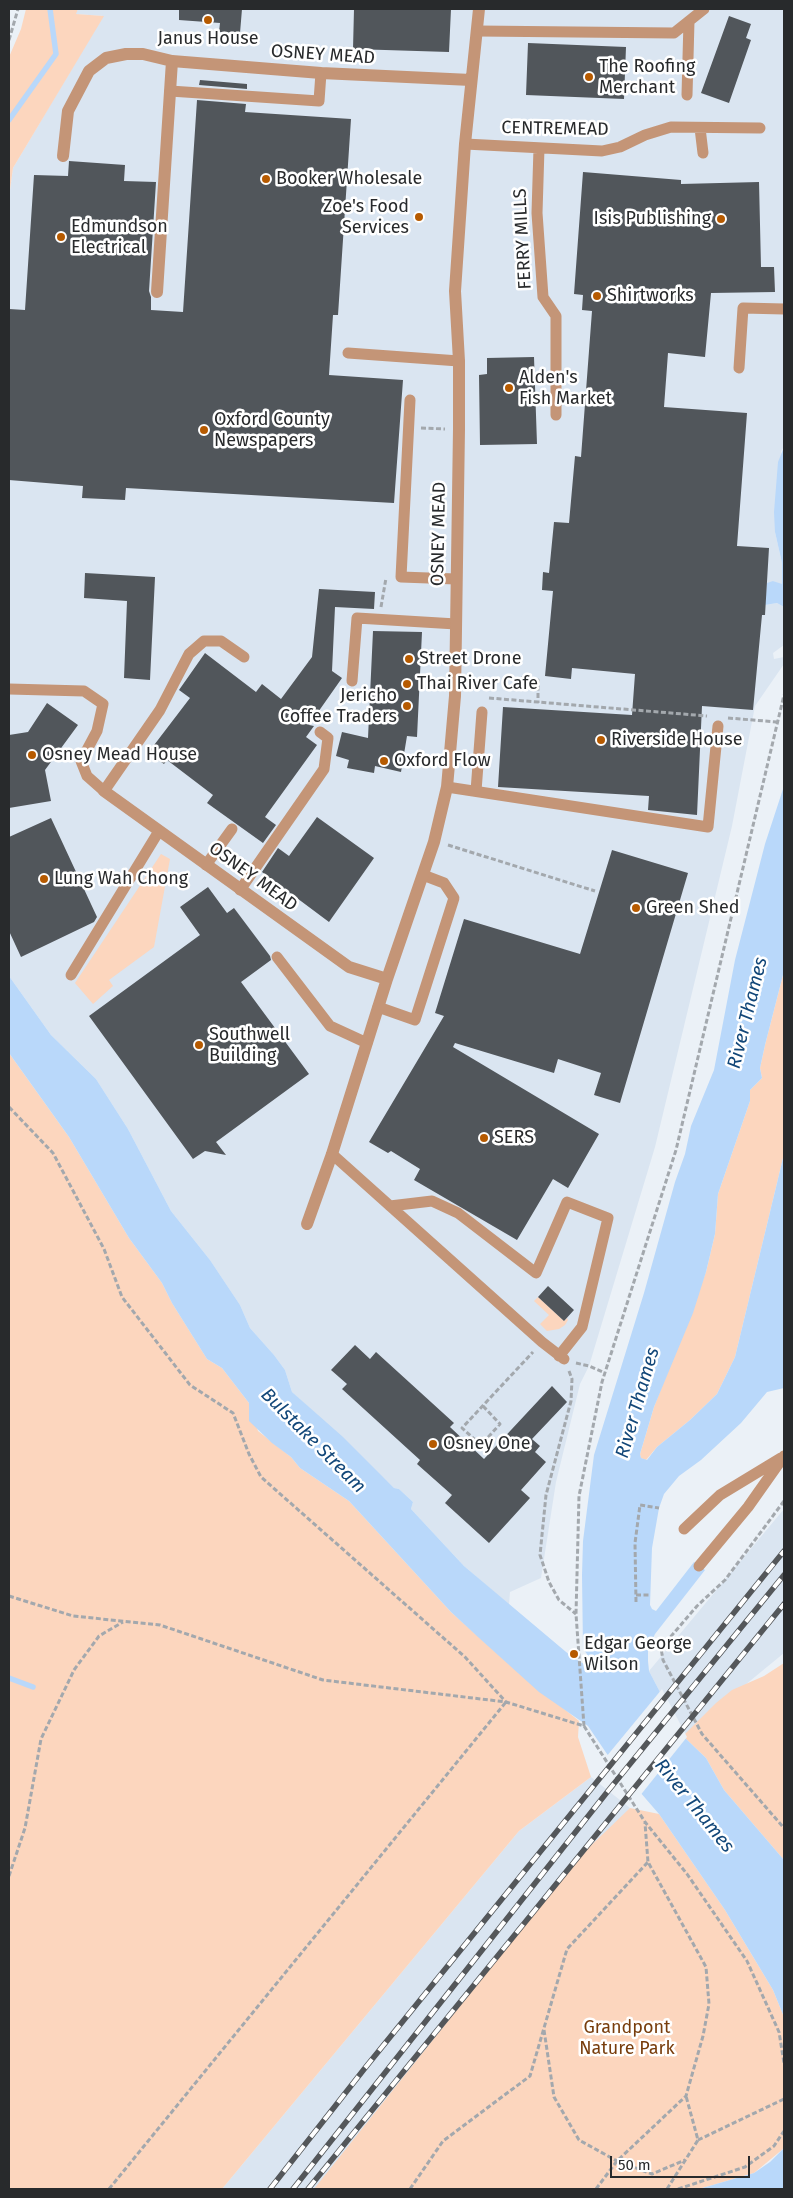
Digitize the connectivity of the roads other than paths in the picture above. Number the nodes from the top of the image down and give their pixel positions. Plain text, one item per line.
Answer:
1 (479, 9) edge
2 (704, 9) edge
3 (689, 21) junction
4 (478, 31) junction
5 (172, 61) junction
6 (321, 73) junction
7 (472, 80) junction
8 (170, 91) junction
9 (687, 95) dead end
10 (700, 128) junction
11 (760, 128) dead end
12 (465, 144) junction
13 (539, 148) junction
14 (703, 153) dead end
15 (63, 156) dead end
16 (157, 292) dead end
17 (784, 309) edge
18 (348, 353) dead end
19 (459, 361) junction
20 (739, 368) dead end
21 (410, 400) dead end
22 (556, 415) dead end
23 (456, 579) junction
24 (456, 624) junction
25 (244, 657) dead end
26 (352, 681) dead end
27 (9, 689) edge
28 (482, 712) dead end
29 (716, 720) road end
30 (320, 732) dead end
31 (447, 788) junction
32 (104, 791) junction
33 (476, 791) junction
34 (232, 829) dead end
35 (159, 831) junction
36 (206, 865) junction
37 (424, 875) junction
38 (240, 890) junction
39 (277, 958) dead end
40 (71, 975) dead end
41 (387, 979) junction
42 (378, 1007) junction
43 (367, 1043) junction
44 (332, 1154) junction
45 (390, 1206) junction
46 (307, 1224) dead end
47 (784, 1456) edge
48 (684, 1529) dead end
49 (700, 1566) dead end

1 - 4 street, OSNEY MEAD
2 - 3 lane
3 - 4 lane
3 - 9 lane
4 - 7 street, OSNEY MEAD
5 - 6 street, OSNEY MEAD
5 - 8 street
5 - 15 street, OSNEY MEAD
6 - 7 street, OSNEY MEAD
6 - 8 lane
7 - 12 street, OSNEY MEAD
8 - 16 street
10 - 11 lane, CENTREMEAD
10 - 13 lane, CENTREMEAD
10 - 14 lane
12 - 13 lane, CENTREMEAD
12 - 19 street, OSNEY MEAD
13 - 22 lane, FERRY MILLS
17 - 20 lane
18 - 19 lane
19 - 23 street, OSNEY MEAD
21 - 23 lane
23 - 24 street, OSNEY MEAD
24 - 26 lane
24 - 31 street, OSNEY MEAD
25 - 32 lane
27 - 32 lane
28 - 33 lane
29 - 33 lane
30 - 38 lane
31 - 33 lane
31 - 37 street, OSNEY MEAD
32 - 35 street, OSNEY MEAD
34 - 36 lane
35 - 36 street, OSNEY MEAD
35 - 40 lane
36 - 38 street, OSNEY MEAD
37 - 41 street, OSNEY MEAD
37 - 42 lane
38 - 41 street, OSNEY MEAD
39 - 43 lane
41 - 42 street, OSNEY MEAD
42 - 43 street, OSNEY MEAD
43 - 44 street, OSNEY MEAD
44 - 45 lane
44 - 46 street, OSNEY MEAD
45 - 45 lane
47 - 48 lane
47 - 49 lane

